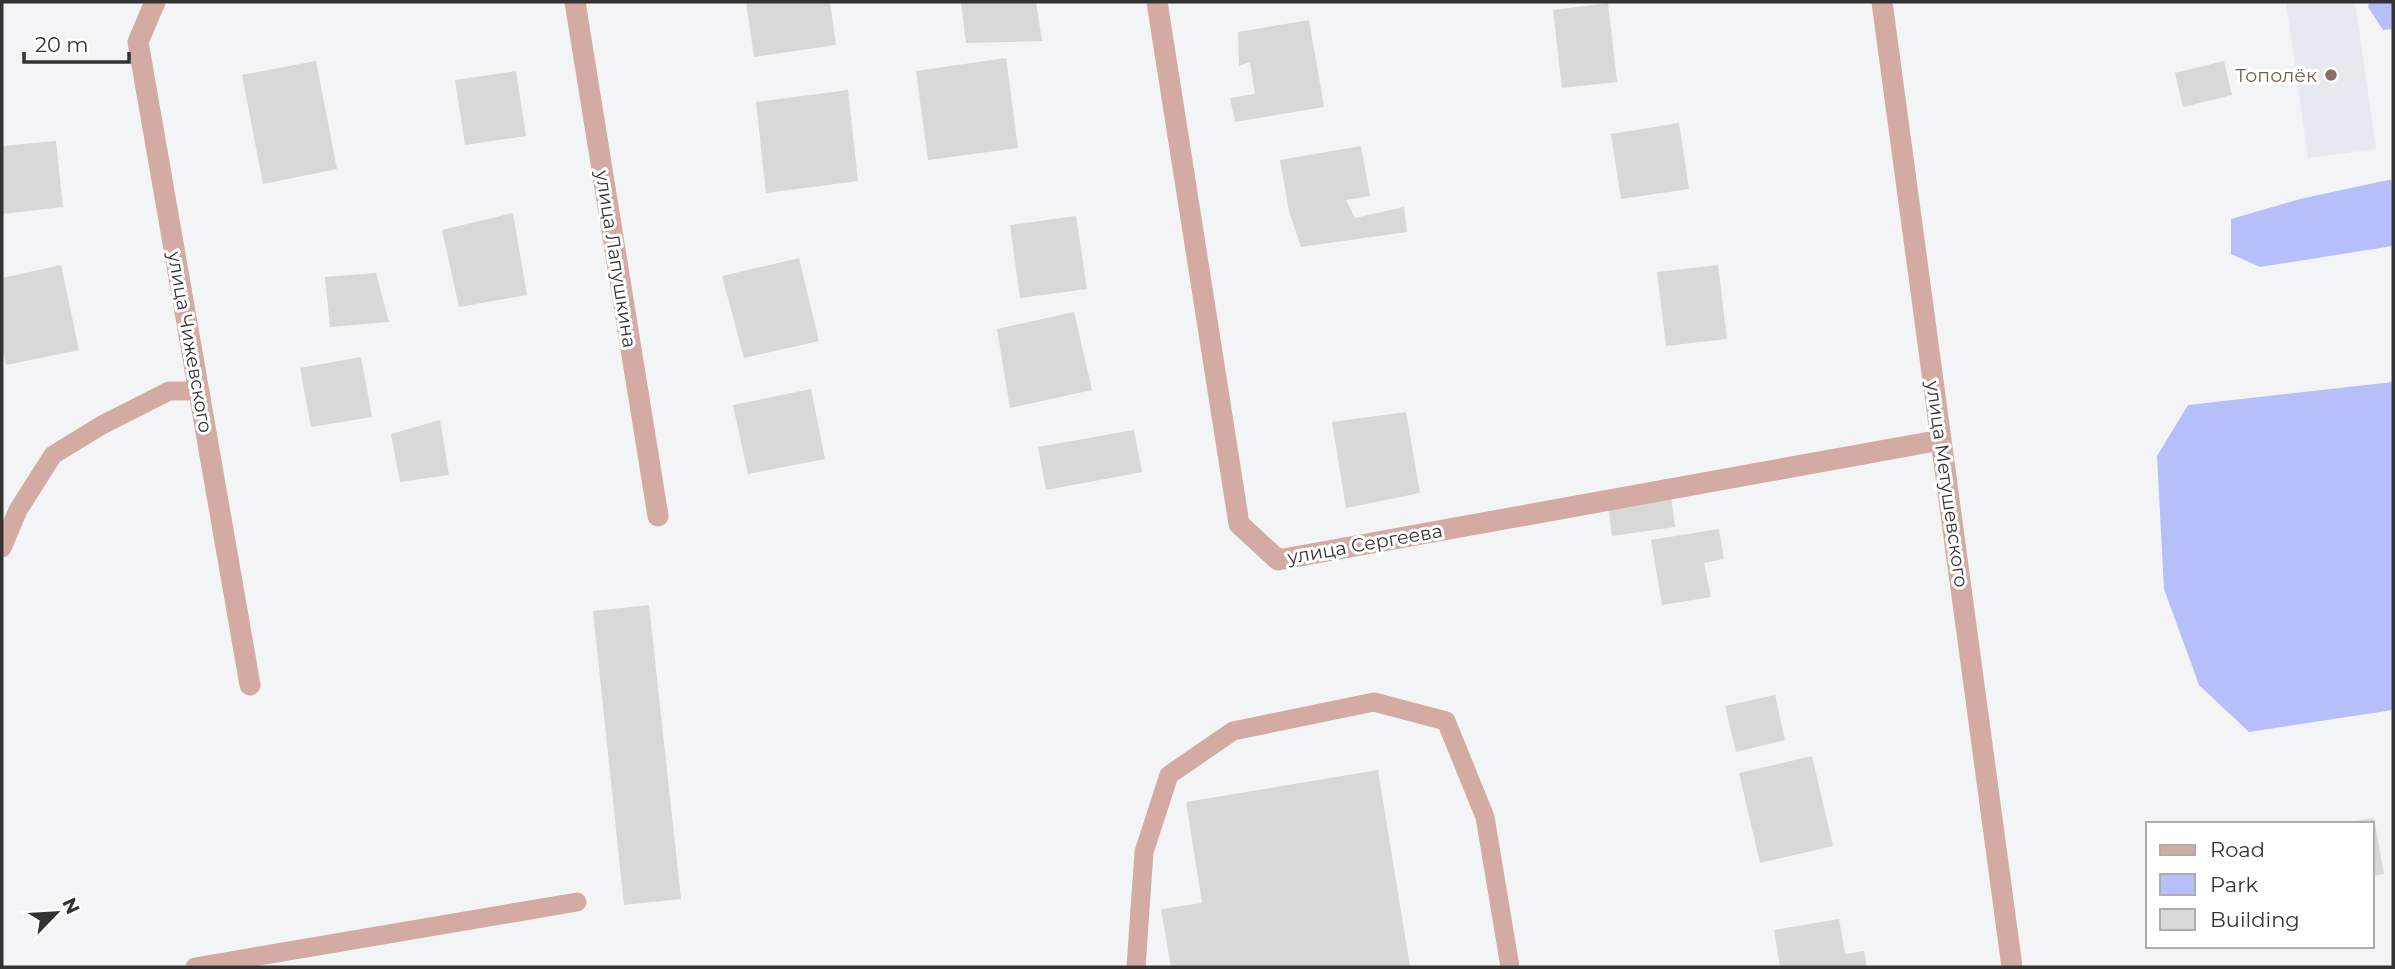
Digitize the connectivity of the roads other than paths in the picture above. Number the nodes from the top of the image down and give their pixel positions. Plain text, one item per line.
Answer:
1 (155, 2) edge
2 (575, 2) edge
3 (1157, 2) edge
4 (1882, 2) edge
5 (199, 391) junction
6 (1941, 440) junction
7 (658, 516) dead end
8 (2, 548) edge
9 (250, 685) dead end
10 (577, 902) dead end
11 (195, 967) edge
12 (1136, 967) edge
13 (1510, 967) edge
14 (2012, 967) edge

1 - 5 street, улица Чижевского
2 - 7 street, улица Лапушкина
3 - 6 street, улица Сергеева
4 - 6 street, улица Метушевского
5 - 8 lane
5 - 9 street, улица Чижевского
6 - 14 street, улица Метушевского
10 - 11 lane
12 - 13 lane

